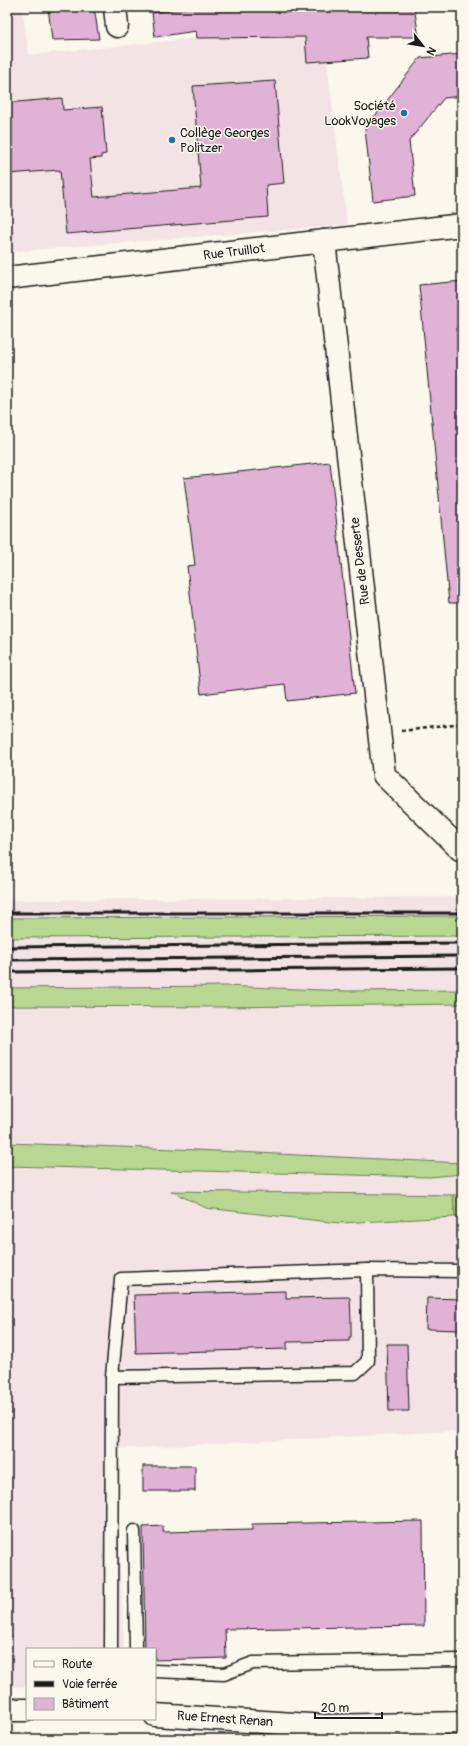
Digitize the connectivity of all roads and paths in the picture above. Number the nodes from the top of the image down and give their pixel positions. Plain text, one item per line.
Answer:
1 (462, 225) edge
2 (324, 241) junction
3 (7, 278) edge
4 (462, 724) edge
5 (380, 734) junction
6 (461, 849) edge
7 (367, 1270) junction
8 (462, 1271) edge
9 (112, 1377) junction
10 (134, 1531) dead end
11 (111, 1648) edge
12 (136, 1648) edge
13 (462, 1660) edge
14 (156, 1671) edge
15 (7, 1710) edge
16 (26, 1710) edge
17 (156, 1715) edge
18 (462, 1723) edge
19 (347, 1732) edge

1 - 2 street, Rue Truillot
2 - 3 street, Rue Truillot
2 - 5 street, Rue de Desserte
4 - 5 path
5 - 6 street, Rue de Desserte
7 - 8 lane
7 - 9 lane
7 - 9 lane
9 - 11 lane
10 - 12 lane
13 - 14 lane
15 - 16 street
17 - 19 street, Rue Ernest Renan
18 - 19 street, Rue Ernest Renan

